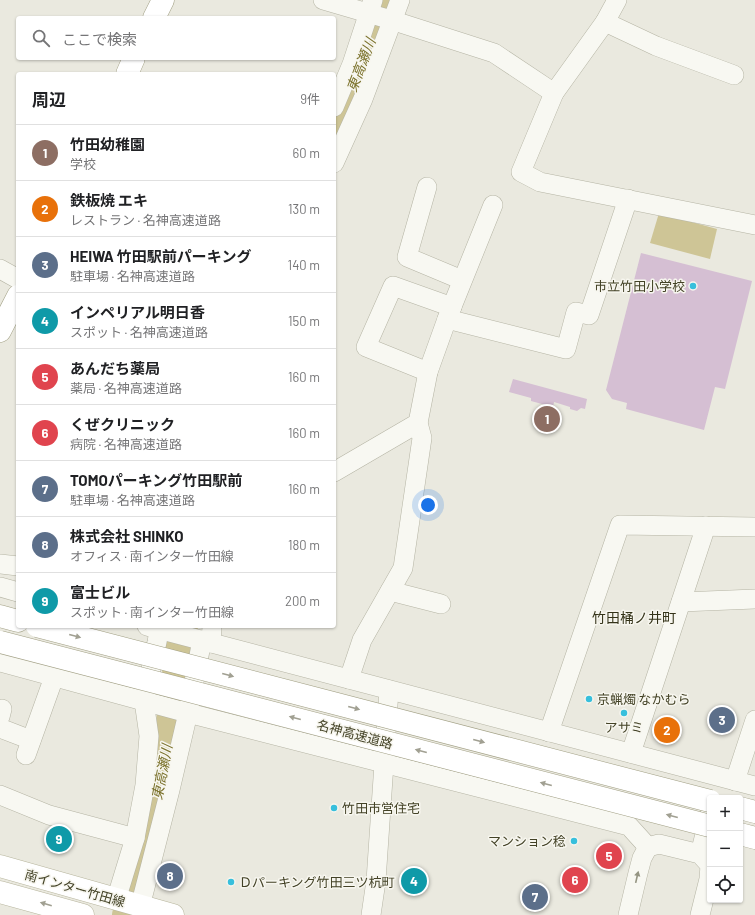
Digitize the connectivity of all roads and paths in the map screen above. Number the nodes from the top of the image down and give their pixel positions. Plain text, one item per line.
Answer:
1 (163, 0) edge
2 (323, 0) edge
3 (400, 0) edge
4 (616, 0) edge
5 (379, 13) edge
6 (155, 16) edge
7 (604, 22) junction
8 (133, 60) edge
9 (128, 72) edge
10 (734, 75) dead end
11 (554, 93) junction
12 (336, 102) edge
13 (336, 159) edge
14 (427, 186) dead end
15 (628, 199) junction
16 (493, 205) dead end
17 (755, 225) edge
18 (0, 269) edge
19 (16, 278) edge
20 (462, 280) junction
21 (16, 300) edge
22 (449, 313) junction
23 (0, 331) edge
24 (428, 372) junction
25 (418, 423) junction
26 (336, 471) edge
27 (706, 526) junction
28 (755, 526) edge
29 (0, 564) edge
30 (16, 566) edge
31 (0, 587) edge
32 (16, 591) edge
33 (390, 591) junction
34 (755, 599) edge
35 (681, 602) junction
36 (441, 604) dead end
37 (0, 616) edge
38 (16, 620) edge
39 (45, 628) edge
40 (155, 628) edge
41 (161, 628) edge
42 (208, 636) edge
43 (0, 642) edge
44 (0, 662) edge
45 (54, 677) junction
46 (349, 679) junction
47 (389, 690) junction
48 (150, 703) junction
49 (184, 712) junction
50 (755, 720) edge
51 (0, 728) edge
52 (549, 732) junction
53 (632, 753) junction
54 (384, 763) junction
55 (728, 779) junction
56 (755, 786) edge
57 (158, 788) junction
58 (0, 795) edge
59 (716, 795) edge
60 (707, 800) edge
61 (743, 809) edge
62 (755, 812) edge
63 (707, 825) edge
64 (707, 826) edge
65 (743, 835) edge
66 (135, 838) junction
67 (755, 838) edge
68 (648, 847) junction
69 (700, 854) junction
70 (0, 866) edge
71 (0, 892) edge
72 (129, 903) junction
73 (83, 915) edge
74 (173, 915) edge
75 (371, 915) edge
76 (628, 915) edge
77 (700, 915) edge

1 - 6 main road
2 - 5 street
3 - 5 street
4 - 7 street
5 - 11 street
5 - 12 street
5 - 13 street
7 - 10 street
7 - 11 street
8 - 9 main road
11 - 15 street
14 - 20 street
15 - 17 street
15 - 22 street
16 - 20 street
18 - 19 street
20 - 22 street
21 - 23 main road
22 - 24 street
22 - 24 street
24 - 25 street
25 - 26 street
25 - 33 street
27 - 28 street
27 - 35 street
27 - 52 street
29 - 30 street
31 - 32 street
33 - 36 street
33 - 46 street
34 - 35 street
35 - 53 street
37 - 38 main road
39 -> 60 main road, 名神高速道路, bridge
40 - 48 street
41 - 42 street
42 - 46 street
42 - 49 street
63 -> 43 main road, 名神高速道路, bridge
44 - 45 street
45 - 48 street
45 - 51 street
46 - 47 street
47 - 52 street
47 - 54 street
48 - 49 street
48 - 57 street
49 - 54 street
49 - 57 street
50 - 55 street
52 - 53 street
53 - 55 street
54 - 68 street
54 - 75 street
55 - 56 street
55 - 59 street
57 - 66 street
57 - 72 street
58 - 66 street
61 - 62 main road
64 - 69 street
65 - 67 main road
66 - 72 street
68 - 69 street
76 -> 68 street
69 - 77 street
70 - 72 main road, 南インター竹田線
73 -> 71 main road, 南インター竹田線
72 - 74 main road, 南インター竹田線

